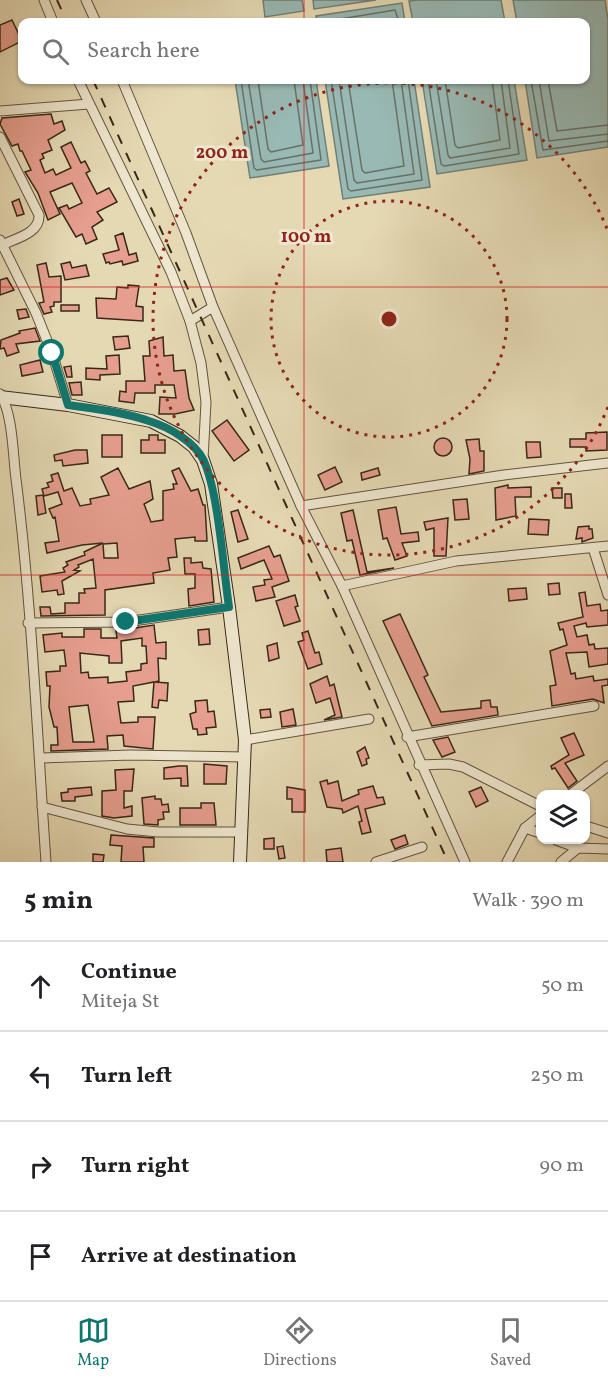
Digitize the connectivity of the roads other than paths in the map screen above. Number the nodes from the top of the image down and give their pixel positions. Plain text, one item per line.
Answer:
1 (44, 0) edge
2 (86, 0) edge
3 (51, 18) edge
4 (94, 18) edge
5 (80, 84) edge
6 (124, 84) edge
7 (89, 104) junction
8 (0, 111) edge
9 (0, 137) edge
10 (1, 243) edge
11 (213, 307) junction
12 (190, 321) junction
13 (1, 396) edge
14 (68, 405) junction
15 (203, 460) junction
16 (608, 463) edge
17 (301, 506) junction
18 (608, 546) edge
19 (593, 548) junction
20 (342, 585) junction
21 (608, 595) edge
22 (229, 607) junction
23 (28, 623) junction
24 (594, 706) dead end
25 (369, 719) dead end
26 (407, 737) junction
27 (244, 740) junction
28 (245, 757) junction
29 (41, 758) junction
30 (419, 765) junction
31 (608, 766) edge
32 (577, 790) edge
33 (536, 804) edge
34 (42, 807) junction
35 (536, 819) edge
36 (525, 828) junction
37 (590, 828) edge
38 (242, 832) junction
39 (536, 832) edge
40 (608, 833) edge
41 (567, 844) edge
42 (422, 847) dead end
43 (578, 848) junction
44 (608, 849) edge
45 (46, 862) edge
46 (240, 862) edge
47 (376, 862) edge
48 (465, 862) edge
49 (507, 862) edge
50 (561, 862) edge

1 - 3 street
2 - 4 street
5 - 7 street
6 - 11 street
7 - 8 street
7 - 12 street
9 - 10 street
10 - 14 street
11 - 12 street
11 - 17 street
12 - 15 street
13 - 14 street
13 - 23 street
14 - 15 street
15 - 22 street
16 - 17 street
17 - 20 street
18 - 19 street
19 - 20 street
19 - 21 street
20 - 26 street
22 - 23 street
22 - 27 street
23 - 29 street
24 - 26 street
25 - 27 street
26 - 30 street
27 - 28 street
28 - 29 street
28 - 38 street
29 - 34 street
30 - 33 street
30 - 48 street
31 - 32 street
34 - 38 street
34 - 45 street
35 - 36 street
36 - 39 street
36 - 49 street
37 - 40 street
38 - 46 street
41 - 43 street
42 - 47 street
43 - 44 street
43 - 50 street

